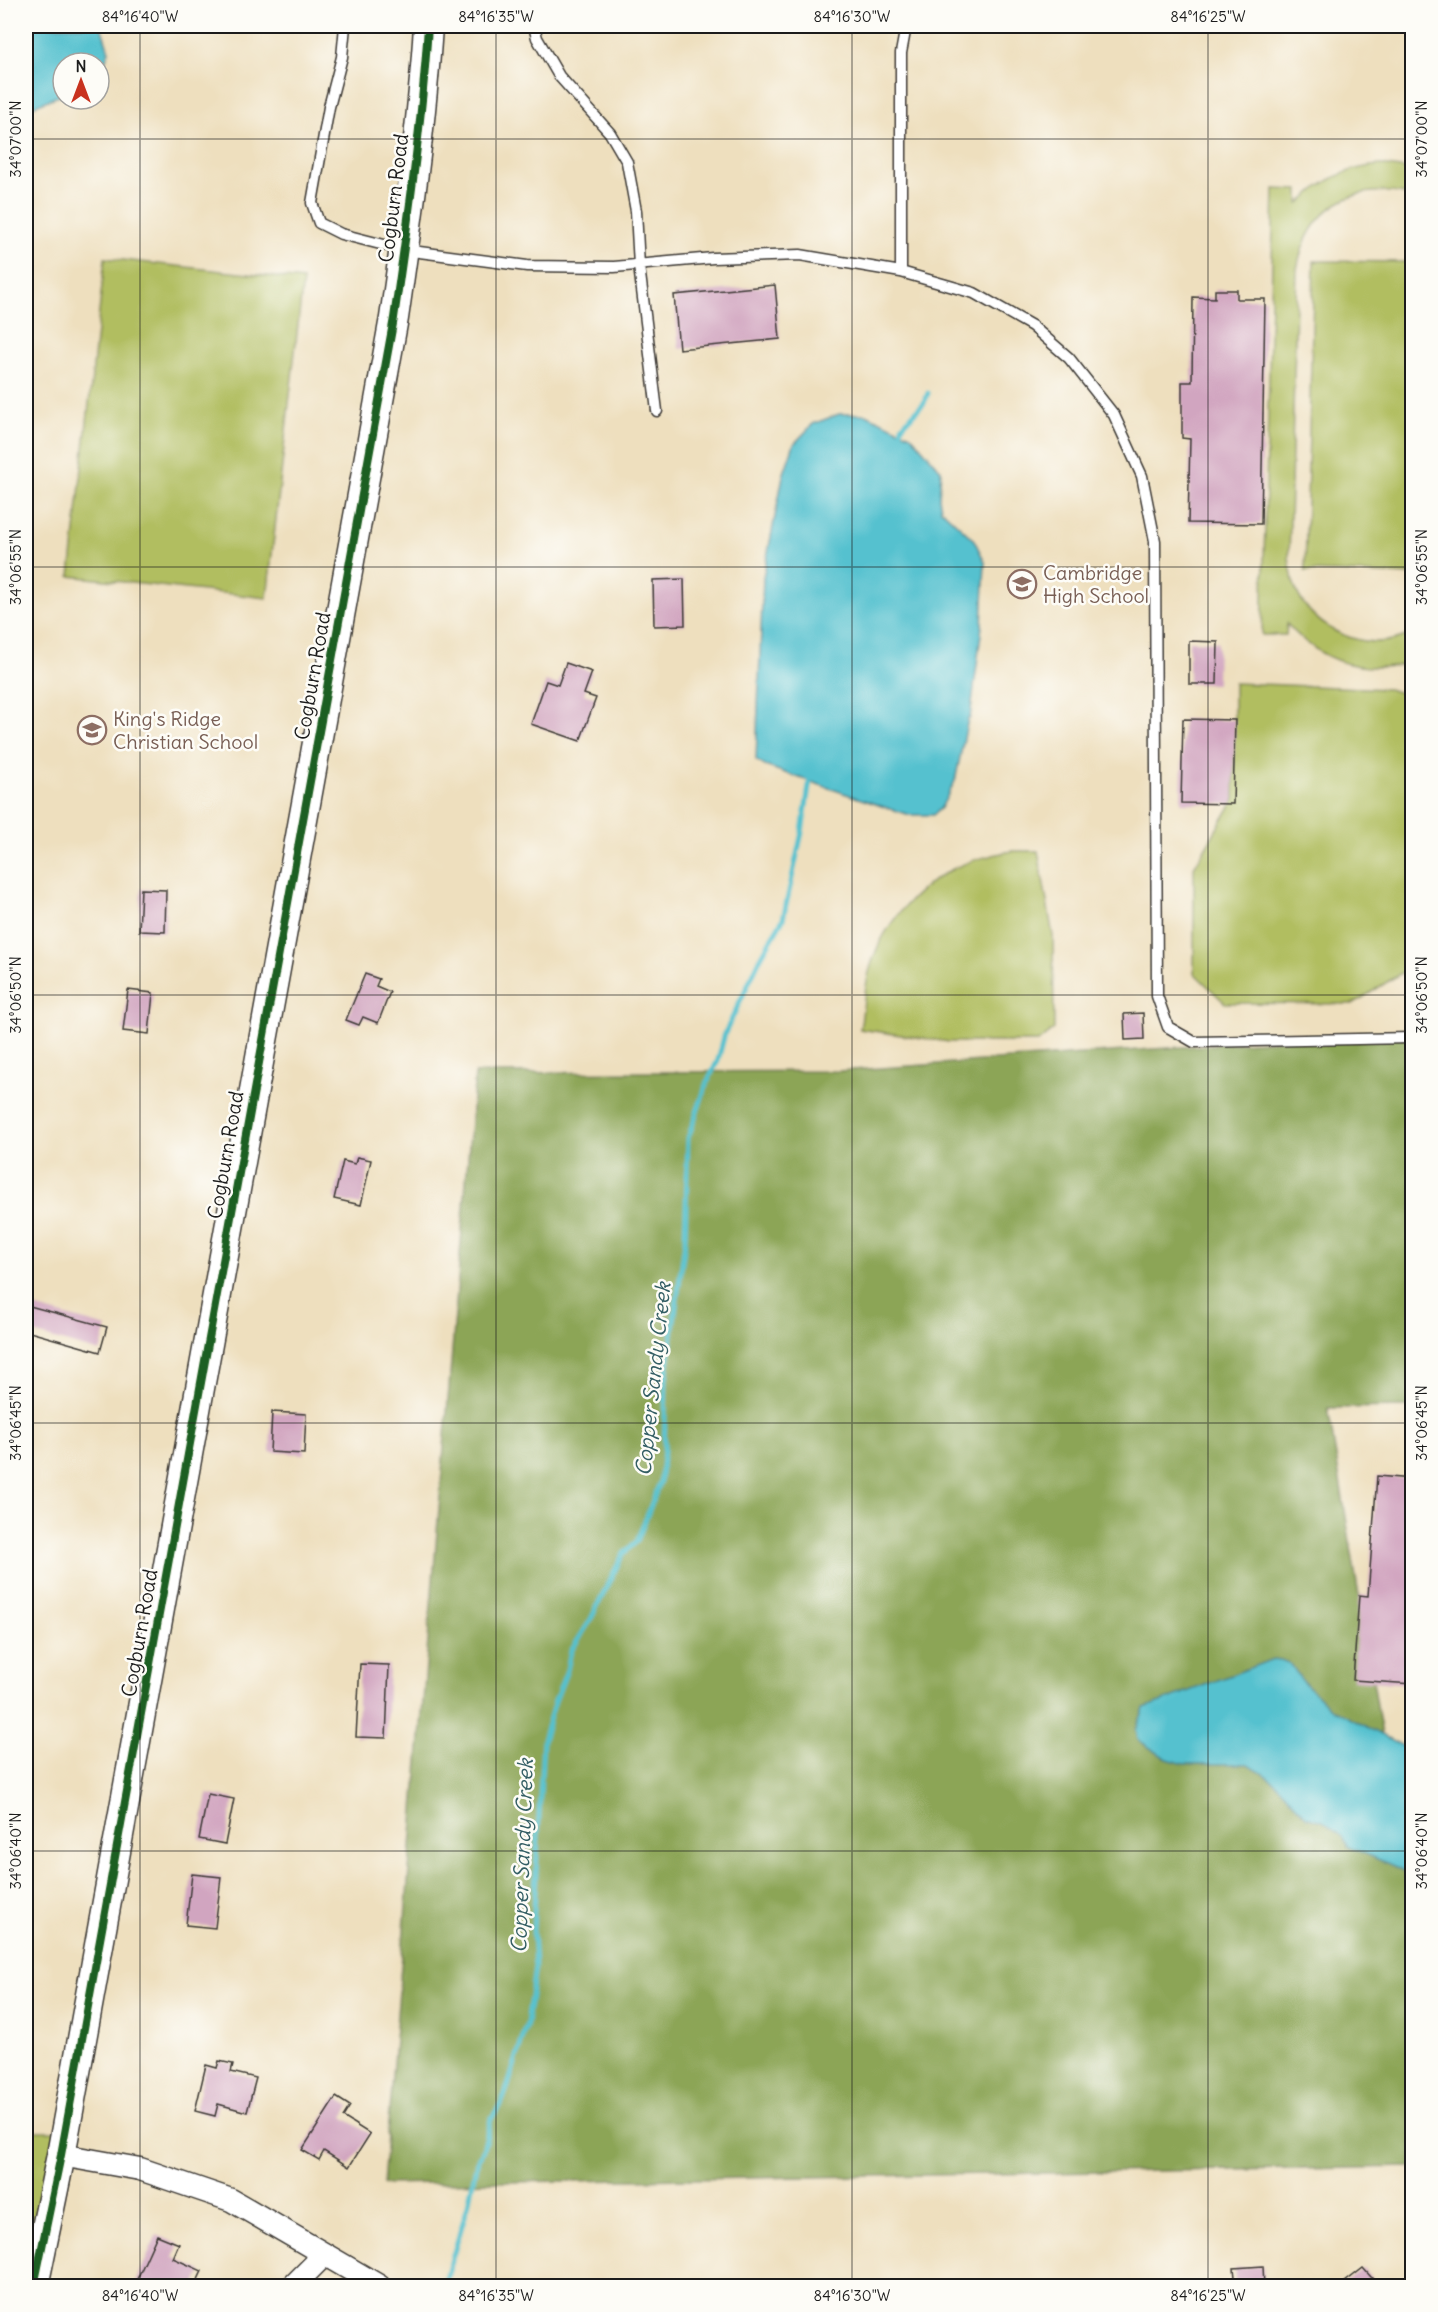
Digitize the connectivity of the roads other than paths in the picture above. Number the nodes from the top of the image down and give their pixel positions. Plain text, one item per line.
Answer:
1 (345, 26) edge
2 (428, 26) edge
3 (534, 26) edge
4 (906, 26) edge
5 (404, 250) junction
6 (639, 266) junction
7 (901, 272) junction
8 (657, 411) dead end
9 (1413, 1038) edge
10 (61, 2155) junction
11 (324, 2255) junction
12 (34, 2286) edge
13 (293, 2286) edge
14 (379, 2286) edge

1 - 5 lane
2 - 5 street, Cogburn Road
3 - 6 lane
4 - 7 lane
5 - 6 lane
5 - 10 street, Cogburn Road
6 - 7 lane
6 - 8 lane
7 - 9 lane
10 - 11 street
10 - 12 street, Cogburn Road
11 - 13 street
11 - 14 street

